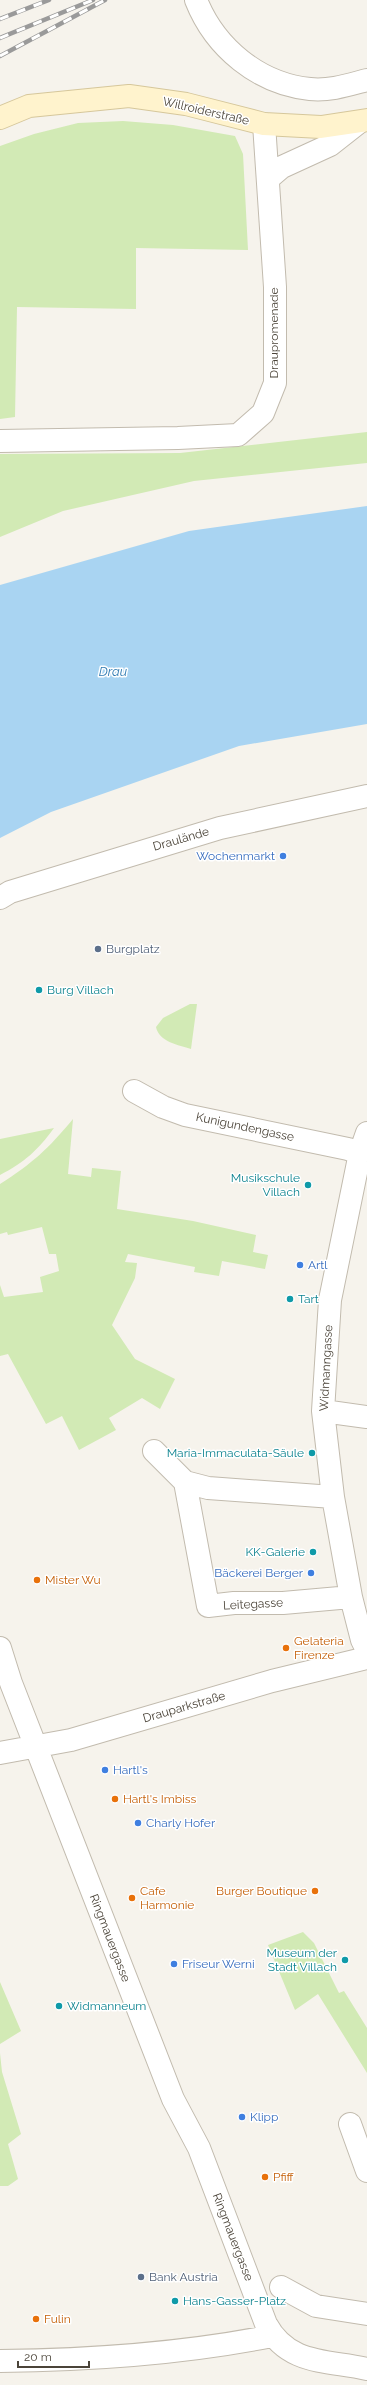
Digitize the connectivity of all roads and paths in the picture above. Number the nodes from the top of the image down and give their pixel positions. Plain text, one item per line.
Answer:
1 (197, 2) edge
2 (367, 80) edge
3 (0, 118) edge
4 (363, 122) edge
5 (264, 124) junction
6 (268, 179) junction
7 (0, 441) edge
8 (367, 796) edge
9 (0, 898) edge
10 (134, 1091) dead end
11 (367, 1133) edge
12 (360, 1153) junction
13 (360, 1188) edge
14 (323, 1411) junction
15 (367, 1417) edge
16 (154, 1451) dead end
17 (185, 1482) junction
18 (333, 1497) junction
19 (351, 1597) junction
20 (0, 1648) edge
21 (367, 1650) edge
22 (367, 1658) edge
23 (36, 1746) junction
24 (0, 1753) edge
25 (350, 2124) dead end
26 (367, 2171) edge
27 (281, 2287) dead end
28 (367, 2314) edge
29 (272, 2336) junction
30 (0, 2361) edge
31 (367, 2369) edge

1 - 2 street
3 - 5 street, Willroiderstraße
4 - 5 street, Willroiderstraße
4 - 6 street
5 - 6 street, Draupromenade
6 - 7 street, Draupromenade
8 - 9 street, Draulände
10 - 12 street, Kunigundengasse
11 - 12 street, Widmanngasse
12 - 13 street, Widmanngasse
13 - 14 street, Widmanngasse
14 - 15 street
14 - 18 street, Widmanngasse
16 - 17 street
17 - 18 street
17 - 19 street, Leitegasse
18 - 19 street, Widmanngasse
19 - 21 street, Widmanngasse
20 - 23 street, Ringmauergasse
22 - 23 street, Drauparkstraße
23 - 24 street, Drauparkstraße
23 - 29 street, Ringmauergasse
25 - 26 street
27 - 28 street
29 - 30 street
29 - 31 street

